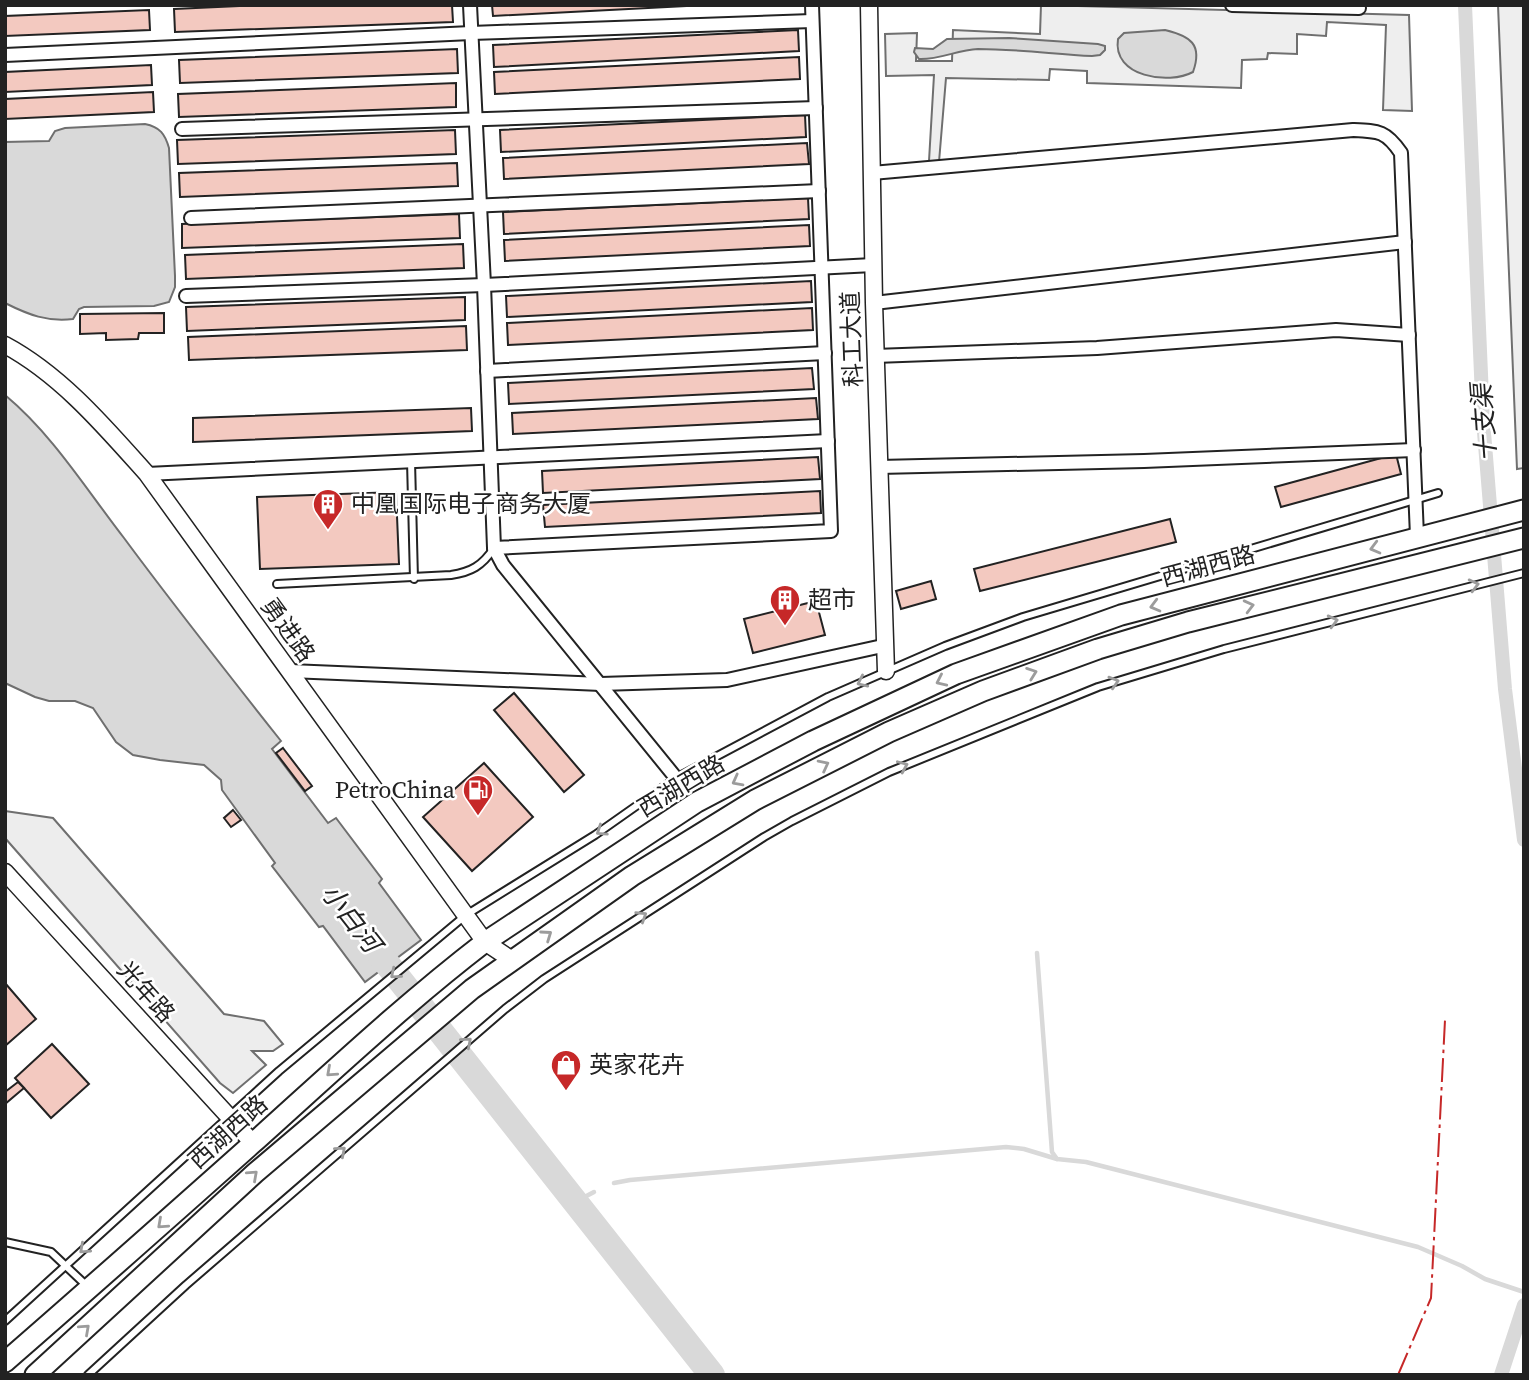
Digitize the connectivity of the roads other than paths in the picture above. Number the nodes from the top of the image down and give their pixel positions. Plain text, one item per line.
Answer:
1 (470, 5) edge
2 (812, 5) edge
3 (869, 5) edge
4 (1232, 5) edge
5 (1359, 8) dead end
6 (813, 21) junction
7 (471, 33) junction
8 (5, 55) edge
9 (816, 108) junction
10 (476, 120) junction
11 (182, 130) dead end
12 (872, 173) junction
13 (819, 191) junction
14 (480, 207) junction
15 (191, 218) dead end
16 (1405, 243) junction
17 (873, 265) junction
18 (822, 268) junction
19 (484, 285) junction
20 (186, 296) dead end
21 (874, 303) junction
22 (1409, 335) junction
23 (5, 345) edge
24 (825, 353) junction
25 (875, 356) junction
26 (487, 371) junction
27 (828, 441) junction
28 (1413, 450) junction
29 (491, 457) junction
30 (411, 461) junction
31 (878, 467) junction
32 (148, 474) junction
33 (1438, 493) dead end
34 (1415, 499) junction
35 (1524, 510) edge
36 (1417, 536) junction
37 (1524, 538) edge
38 (494, 548) junction
39 (1524, 573) edge
40 (414, 579) junction
41 (277, 584) dead end
42 (878, 647) dead end
43 (290, 671) junction
44 (886, 671) junction
45 (601, 684) junction
46 (676, 778) junction
47 (5, 872) edge
48 (466, 915) junction
49 (485, 942) junction
50 (512, 960) junction
51 (229, 1118) junction
52 (253, 1143) junction
53 (5, 1242) edge
54 (66, 1266) junction
55 (90, 1288) junction
56 (5, 1321) edge
57 (5, 1362) edge
58 (35, 1375) edge
59 (88, 1375) edge

1 - 7 street
2 - 6 street
3 - 12 street, 科工大道
4 - 5 street
6 - 7 street
6 - 9 street
7 - 8 street
7 - 10 street
9 - 10 street
9 - 13 street
10 - 11 street
10 - 14 street
12 - 16 street
12 - 17 street, 科工大道
13 - 14 street
13 - 18 street
14 - 15 street
14 - 19 street
16 - 21 street
16 - 22 street
17 - 18 street
17 - 21 street, 科工大道
18 - 19 street
18 - 24 street
19 - 20 street
19 - 26 street
21 - 25 street, 科工大道
22 - 25 street
22 - 28 street
23 - 32 street, 勇进路
24 - 26 street
24 - 27 street
25 - 31 street, 科工大道
26 - 29 street
27 - 29 street
27 - 38 street
28 - 31 street
28 - 34 street
29 - 30 street
29 - 38 street
30 - 32 street
30 - 40 lane
31 - 44 street, 科工大道
32 - 43 street, 勇进路
33 - 34 lane
34 - 36 street
34 - 44 lane
35 - 36 main road, 西湖西路
36 -> 49 main road, 西湖西路
50 -> 37 main road, 西湖西路
38 - 40 lane
38 - 45 street
59 -> 39 lane
40 - 41 lane
42 - 45 street
43 - 45 street
43 - 48 street, 勇进路
44 -> 46 lane
45 - 46 street
46 -> 48 lane
47 - 51 street, 光年路
48 - 49 street, 勇进路
48 -> 51 lane
49 - 50 street, 勇进路
49 -> 52 main road, 西湖西路
58 -> 50 main road, 西湖西路
51 - 52 street, 光年路
51 -> 54 lane
52 -> 55 main road, 西湖西路
53 - 54 lane
54 - 55 lane
54 - 56 lane
55 - 57 main road, 西湖西路

